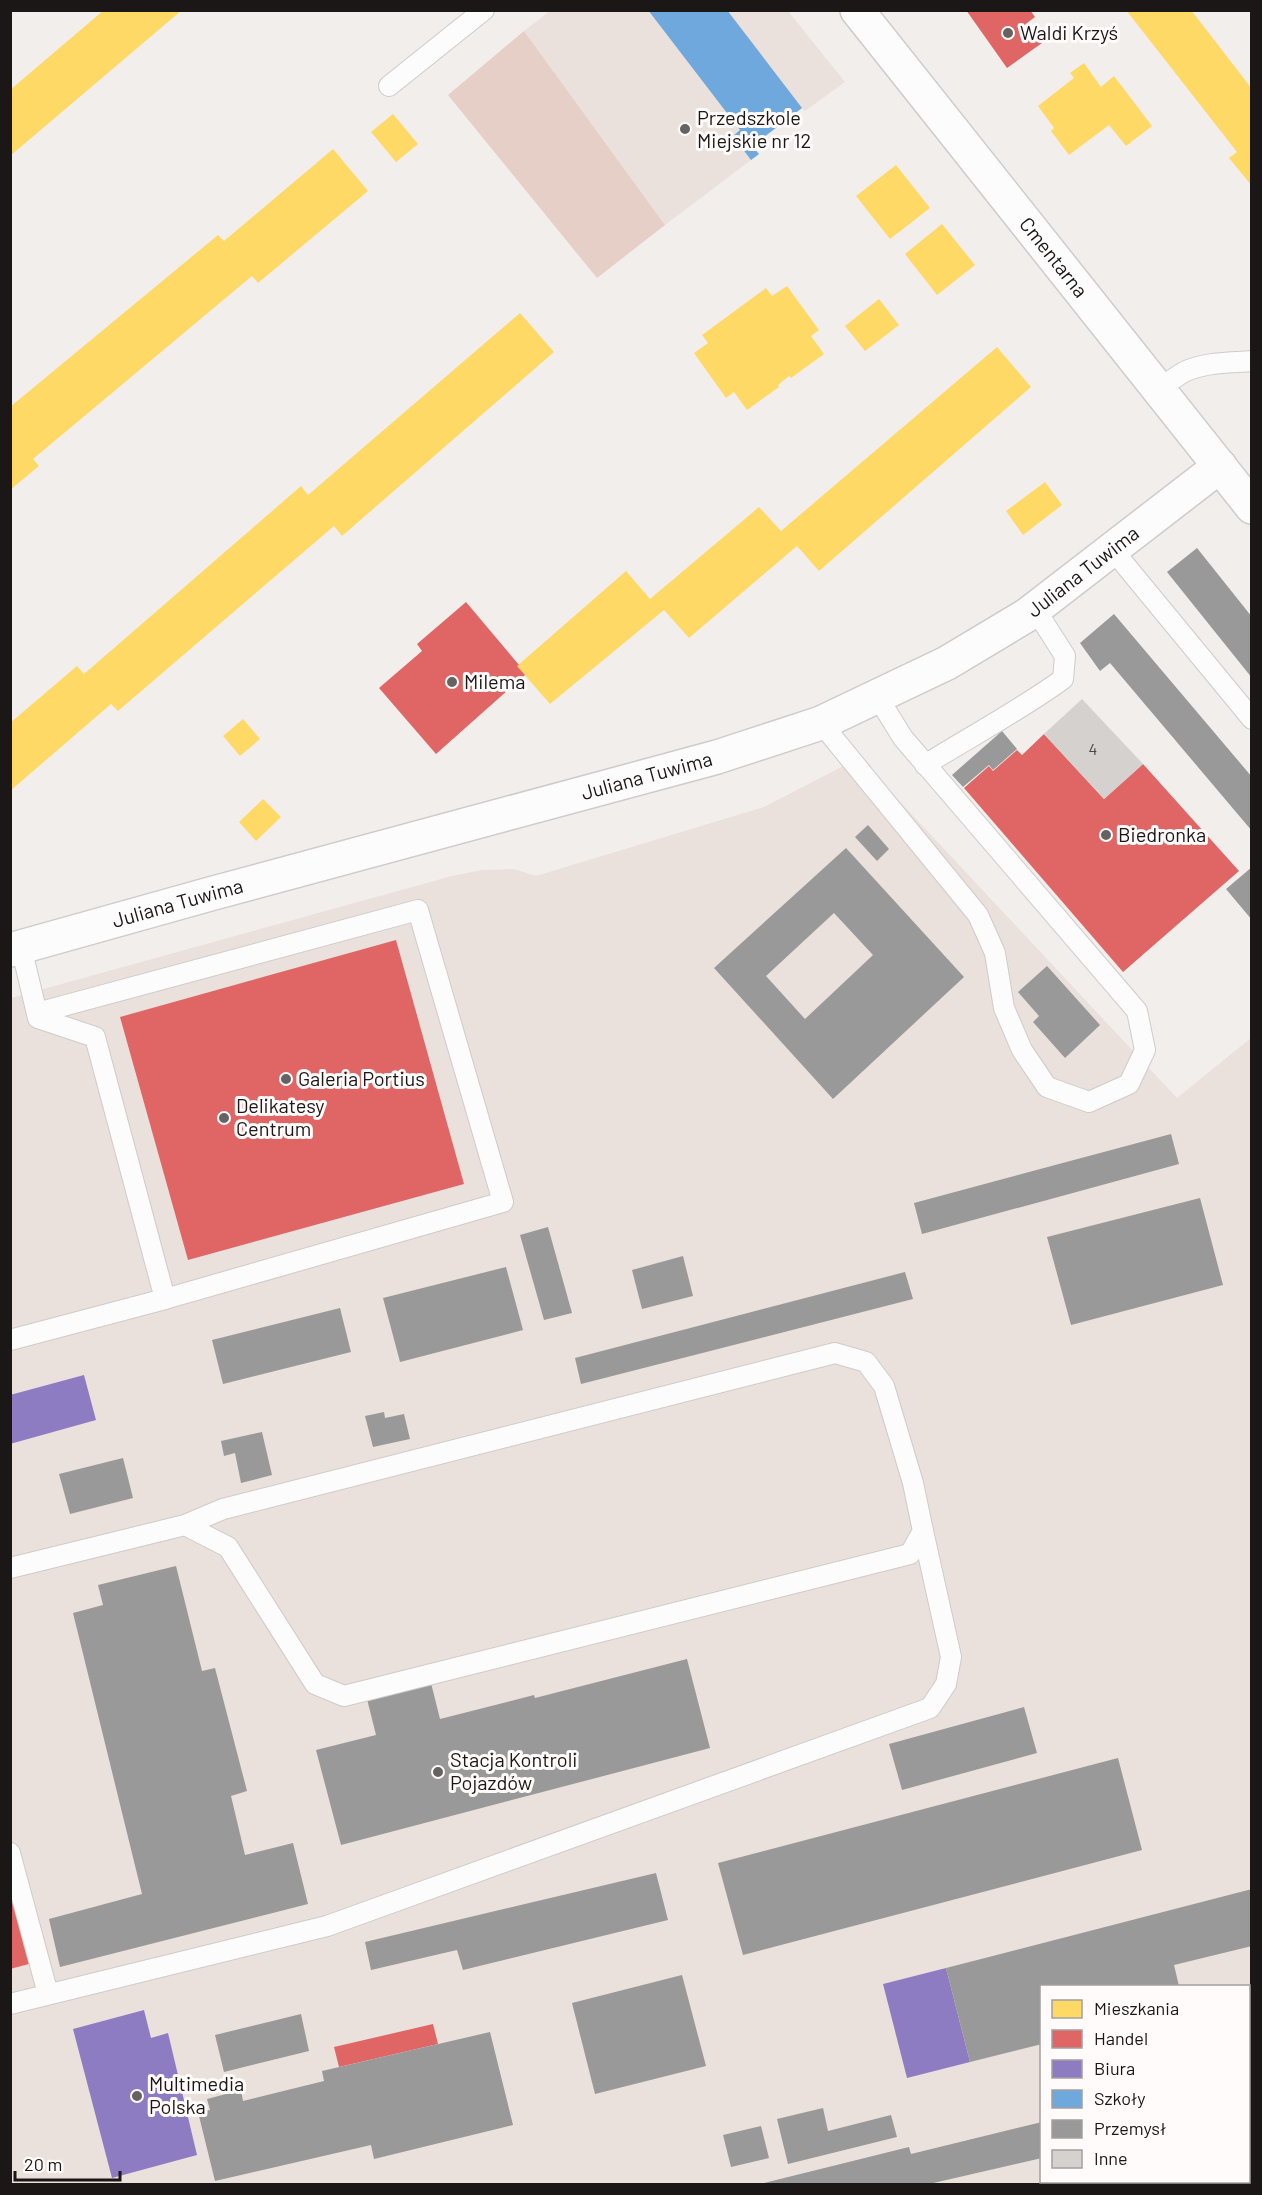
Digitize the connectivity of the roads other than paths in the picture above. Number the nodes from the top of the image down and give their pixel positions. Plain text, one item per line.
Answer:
1 (483, 10) edge
2 (856, 10) edge
3 (461, 17) edge
4 (389, 86) dead end
5 (1251, 362) edge
6 (1159, 389) junction
7 (1220, 466) junction
8 (1251, 507) edge
9 (1112, 549) junction
10 (1035, 609) junction
11 (877, 696) junction
12 (1251, 719) edge
13 (821, 723) junction
14 (925, 765) junction
15 (16, 948) edge
16 (37, 1013) junction
17 (165, 1299) junction
18 (10, 1340) edge
19 (185, 1525) junction
20 (922, 1532) junction
21 (10, 1568) edge
22 (10, 1853) edge
23 (48, 1994) junction
24 (10, 2004) edge

1 - 3 lane
2 - 6 street, Cmentarna
3 - 4 lane
5 - 6 lane
6 - 7 street, Cmentarna
7 - 8 street, Cmentarna
7 - 9 street, Juliana Tuwima
9 - 10 street, Juliana Tuwima
9 - 12 lane
10 - 11 street, Juliana Tuwima
10 - 14 lane
11 - 13 street, Juliana Tuwima
11 - 14 lane
13 - 14 lane
13 - 15 street, Juliana Tuwima
15 - 16 lane
16 - 17 lane
16 - 17 lane
17 - 18 lane
19 - 20 lane
19 - 20 lane
19 - 21 lane
20 - 23 lane
22 - 23 lane
23 - 24 lane

